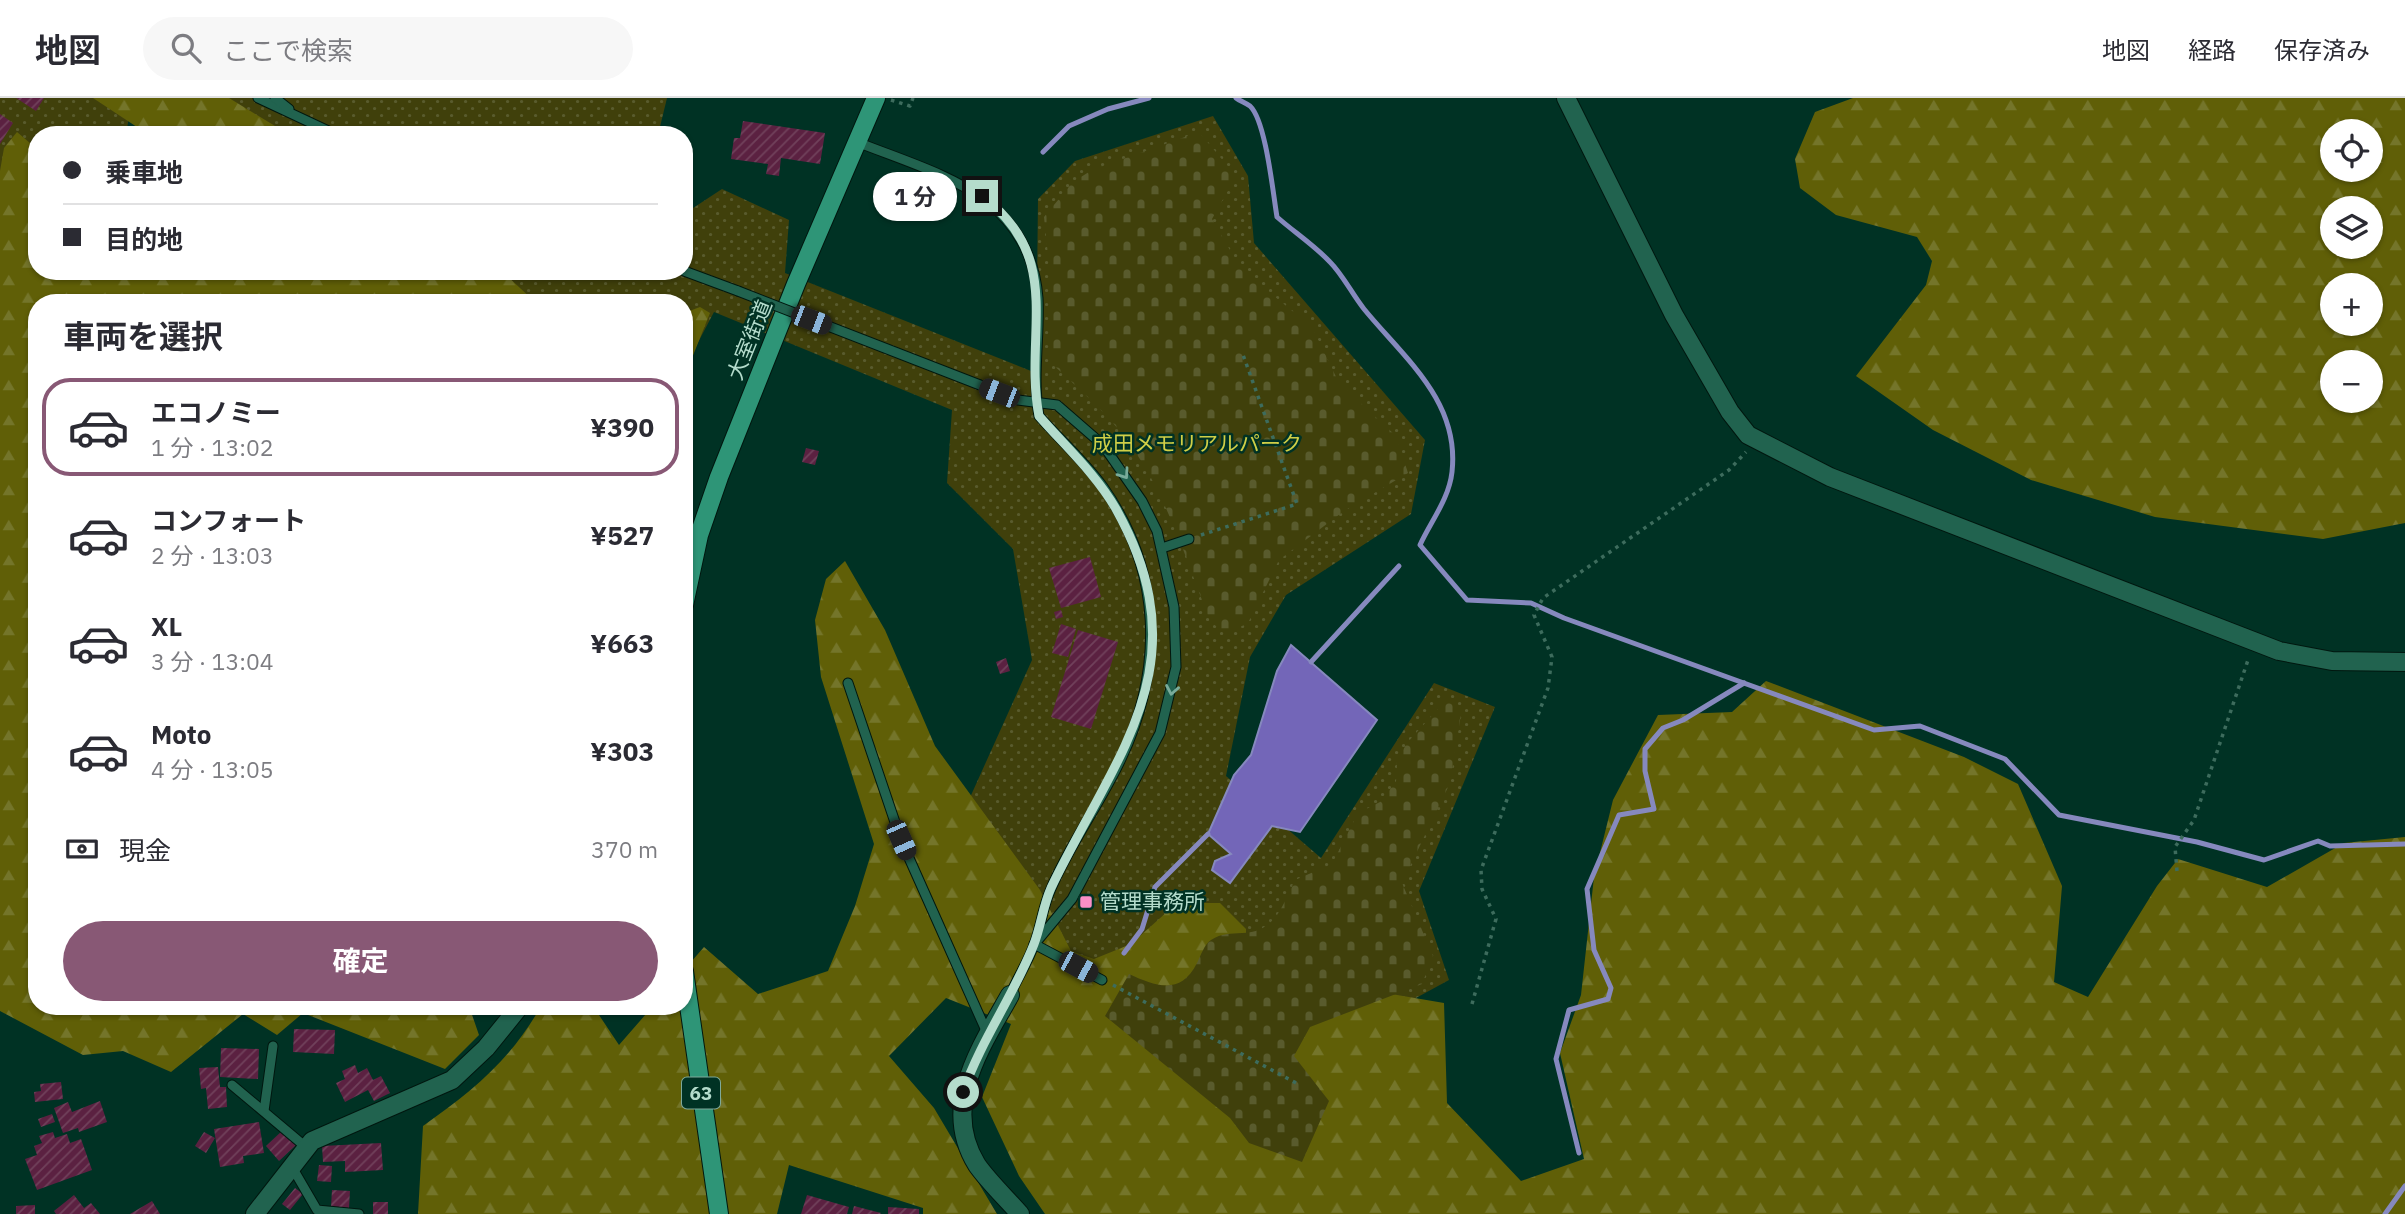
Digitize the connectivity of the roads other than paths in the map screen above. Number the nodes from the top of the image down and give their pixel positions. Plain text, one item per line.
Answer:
1 (258, 98) edge
2 (275, 98) edge
3 (876, 98) edge
4 (1566, 98) edge
5 (305, 120) junction
6 (318, 126) edge
7 (857, 142) junction
8 (693, 274) edge
9 (1037, 404) junction
10 (1189, 539) road end
11 (1162, 548) junction
12 (693, 563) edge
13 (2405, 662) edge
14 (848, 683) dead end
15 (1034, 944) junction
16 (1102, 979) road end
17 (1010, 995) joint
18 (513, 1015) edge
19 (690, 1015) edge
20 (988, 1035) junction
21 (273, 1046) dead end
22 (232, 1085) dead end
23 (264, 1111) junction
24 (307, 1148) junction
25 (292, 1167) junction
26 (255, 1214) edge
27 (359, 1214) edge
28 (719, 1214) edge
29 (1020, 1214) edge

1 - 5 lane
2 - 5 lane
3 - 7 main road, 大室街道
4 - 13 street
5 - 6 lane
7 - 9 lane
7 - 12 main road, 大室街道
8 - 9 lane, bridge
9 -> 11 lane
9 - 15 lane
10 - 11 lane
11 -> 15 lane
14 - 20 lane
15 - 16 lane
15 - 17 lane
17 - 20 street
18 - 24 street
19 - 28 main road, 63
20 - 29 street
21 - 23 lane
22 - 23 lane
23 - 24 lane
24 - 25 street
25 - 26 street
25 - 27 lane

